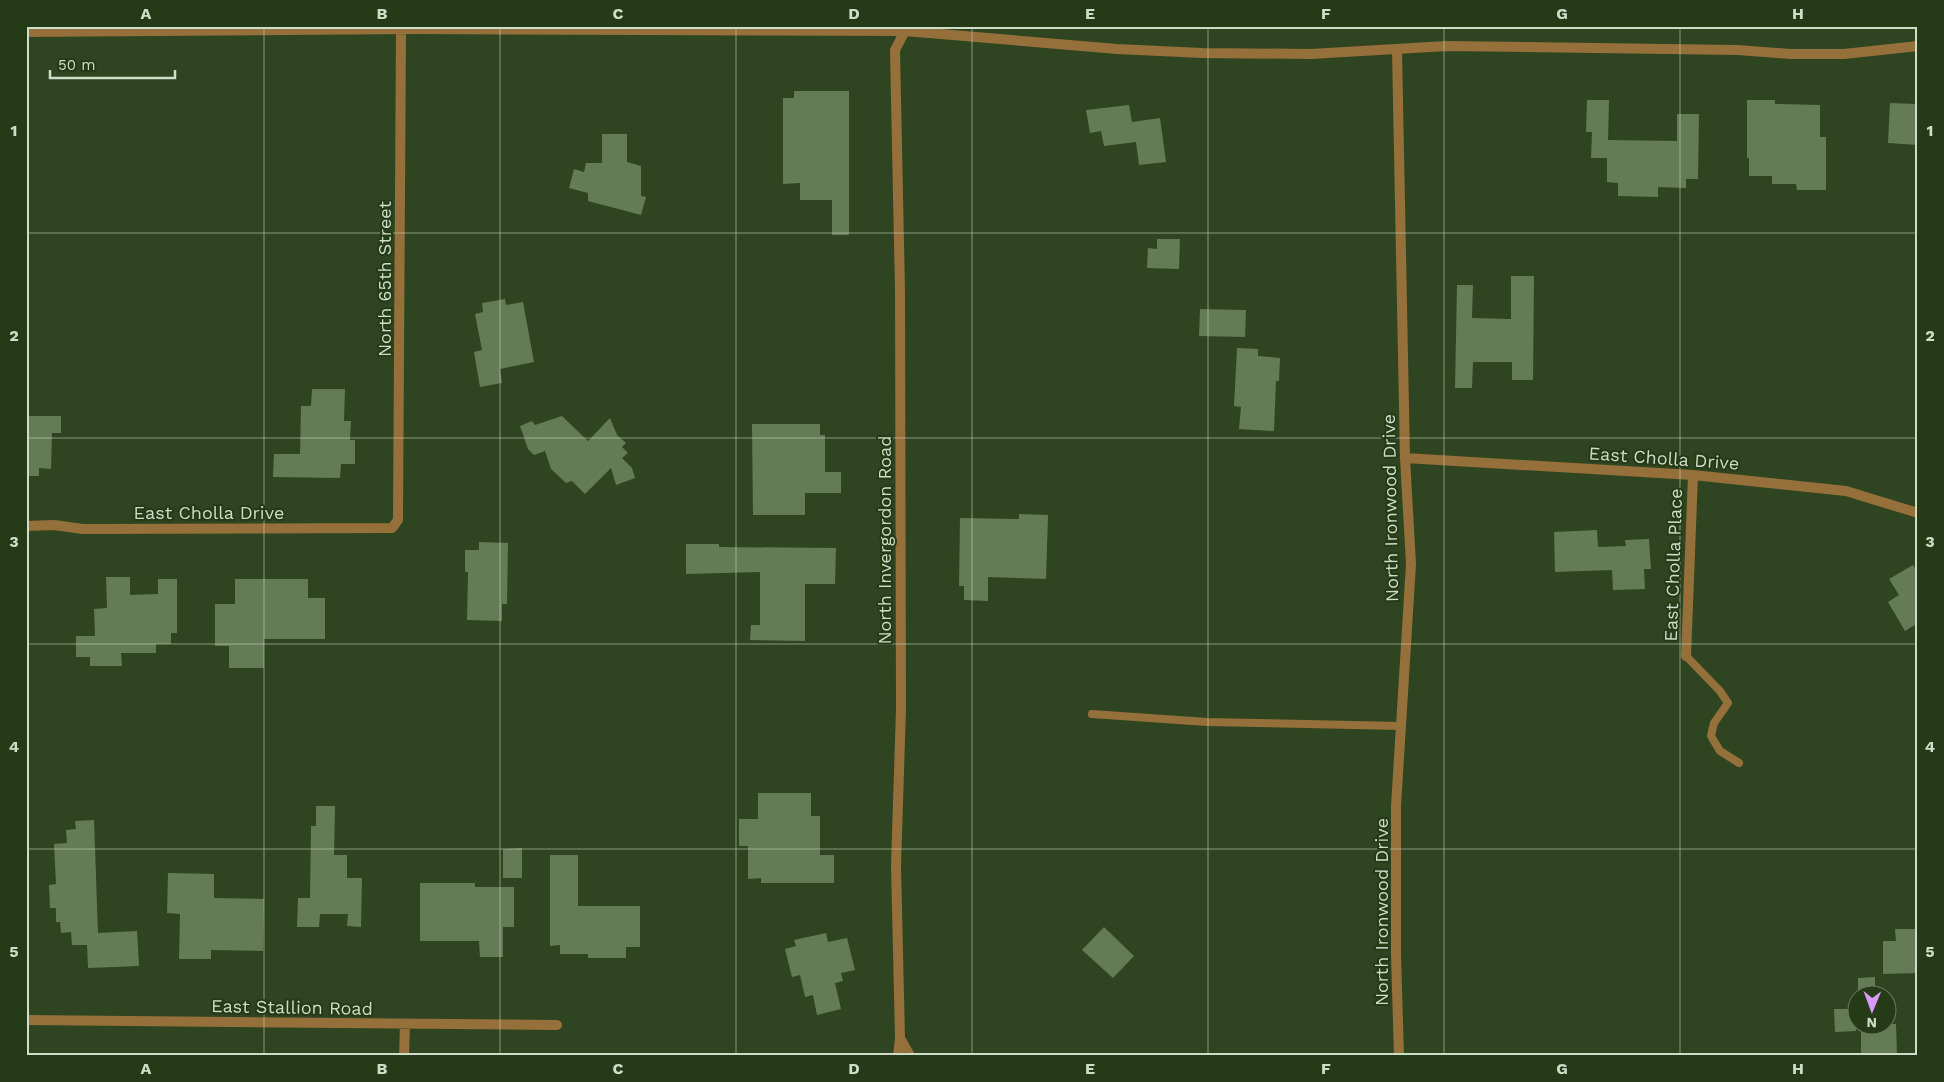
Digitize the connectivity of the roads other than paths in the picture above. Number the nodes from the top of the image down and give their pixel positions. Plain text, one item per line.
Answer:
1 (401, 29) junction
2 (906, 29) edge
3 (26, 32) edge
4 (1918, 46) edge
5 (1397, 50) junction
6 (1405, 458) junction
7 (1693, 475) junction
8 (1918, 513) edge
9 (26, 526) edge
10 (392, 528) joint
11 (1686, 656) joint
12 (1092, 714) dead end
13 (1401, 726) junction
14 (1739, 763) dead end
15 (26, 1020) edge
16 (405, 1025) junction
17 (557, 1026) dead end
18 (900, 1038) junction
19 (404, 1056) edge
20 (898, 1056) edge
21 (910, 1056) edge
22 (1399, 1056) edge

1 - 2 street
1 - 3 street
1 - 10 street, North 65th Street
2 - 5 street
2 - 18 street, North Invergordon Road
4 - 5 street
5 - 6 street, North Ironwood Drive
6 - 7 street, East Cholla Drive
6 - 13 street, North Ironwood Drive
7 - 8 street, East Cholla Drive
7 - 11 street, East Cholla Place
9 - 10 street, East Cholla Drive
11 - 14 lane
12 - 13 lane
13 - 22 street, North Ironwood Drive
15 - 16 street, East Stallion Road
16 - 17 street, East Stallion Road
16 - 19 street
18 - 20 street, North Invergordon Road
18 - 21 street

